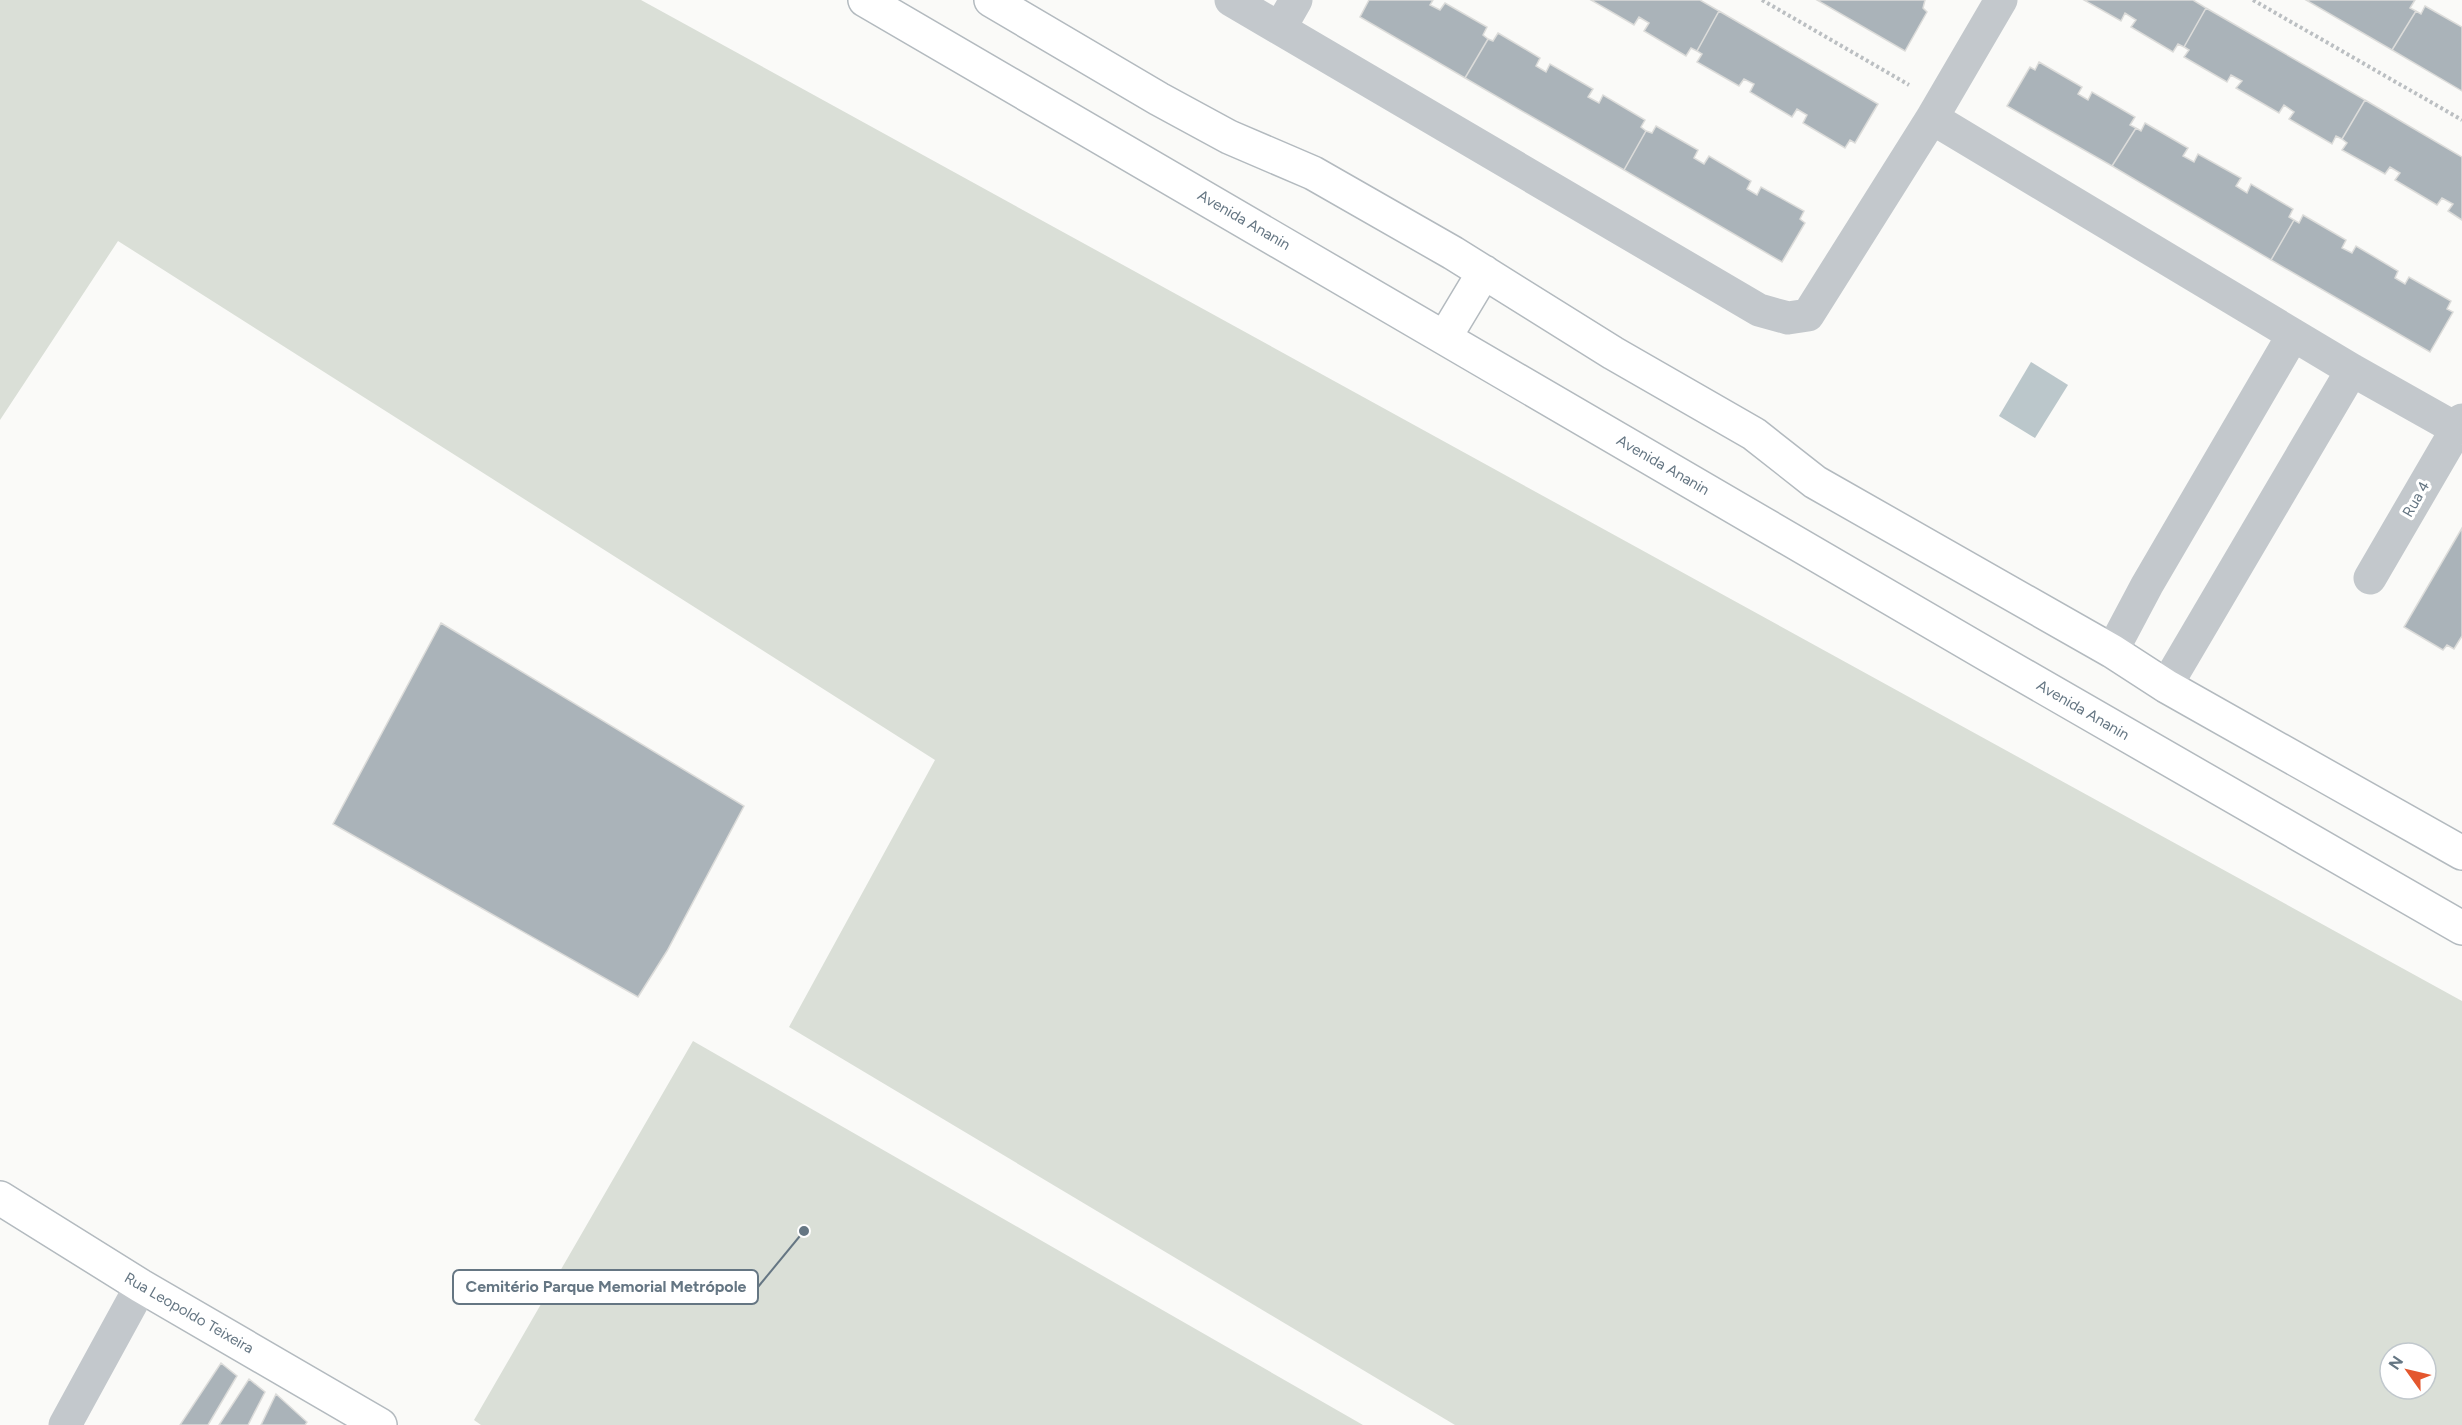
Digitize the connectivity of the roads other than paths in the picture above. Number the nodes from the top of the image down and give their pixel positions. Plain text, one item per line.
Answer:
1 (865, 0) edge
2 (991, 0) edge
3 (1231, 0) edge
4 (1296, 0) edge
5 (2001, 0) edge
6 (1280, 28) junction
7 (1936, 111) junction
8 (1484, 272) junction
9 (2293, 335) junction
10 (1445, 337) junction
11 (2352, 370) junction
12 (2459, 424) edge
13 (2370, 578) dead end
14 (2112, 651) junction
15 (2166, 686) junction
16 (2462, 853) edge
17 (2462, 928) edge
18 (0, 1198) edge
19 (141, 1286) junction
20 (65, 1425) edge
21 (380, 1425) edge

1 - 10 main road, Avenida Ananin
2 - 8 main road
3 - 6 street
4 - 6 street
5 - 7 street
6 - 7 street
7 - 9 street
8 - 10 main road
8 - 14 main road
9 - 11 street
9 - 14 street
10 - 17 main road, Avenida Ananin
11 - 12 street
11 - 15 street
12 - 13 street, Rua 4
14 - 15 main road
15 - 16 main road
18 - 19 main road, Rua Leopoldo Teixeira
19 - 20 street
19 - 21 main road, Rua Leopoldo Teixeira

